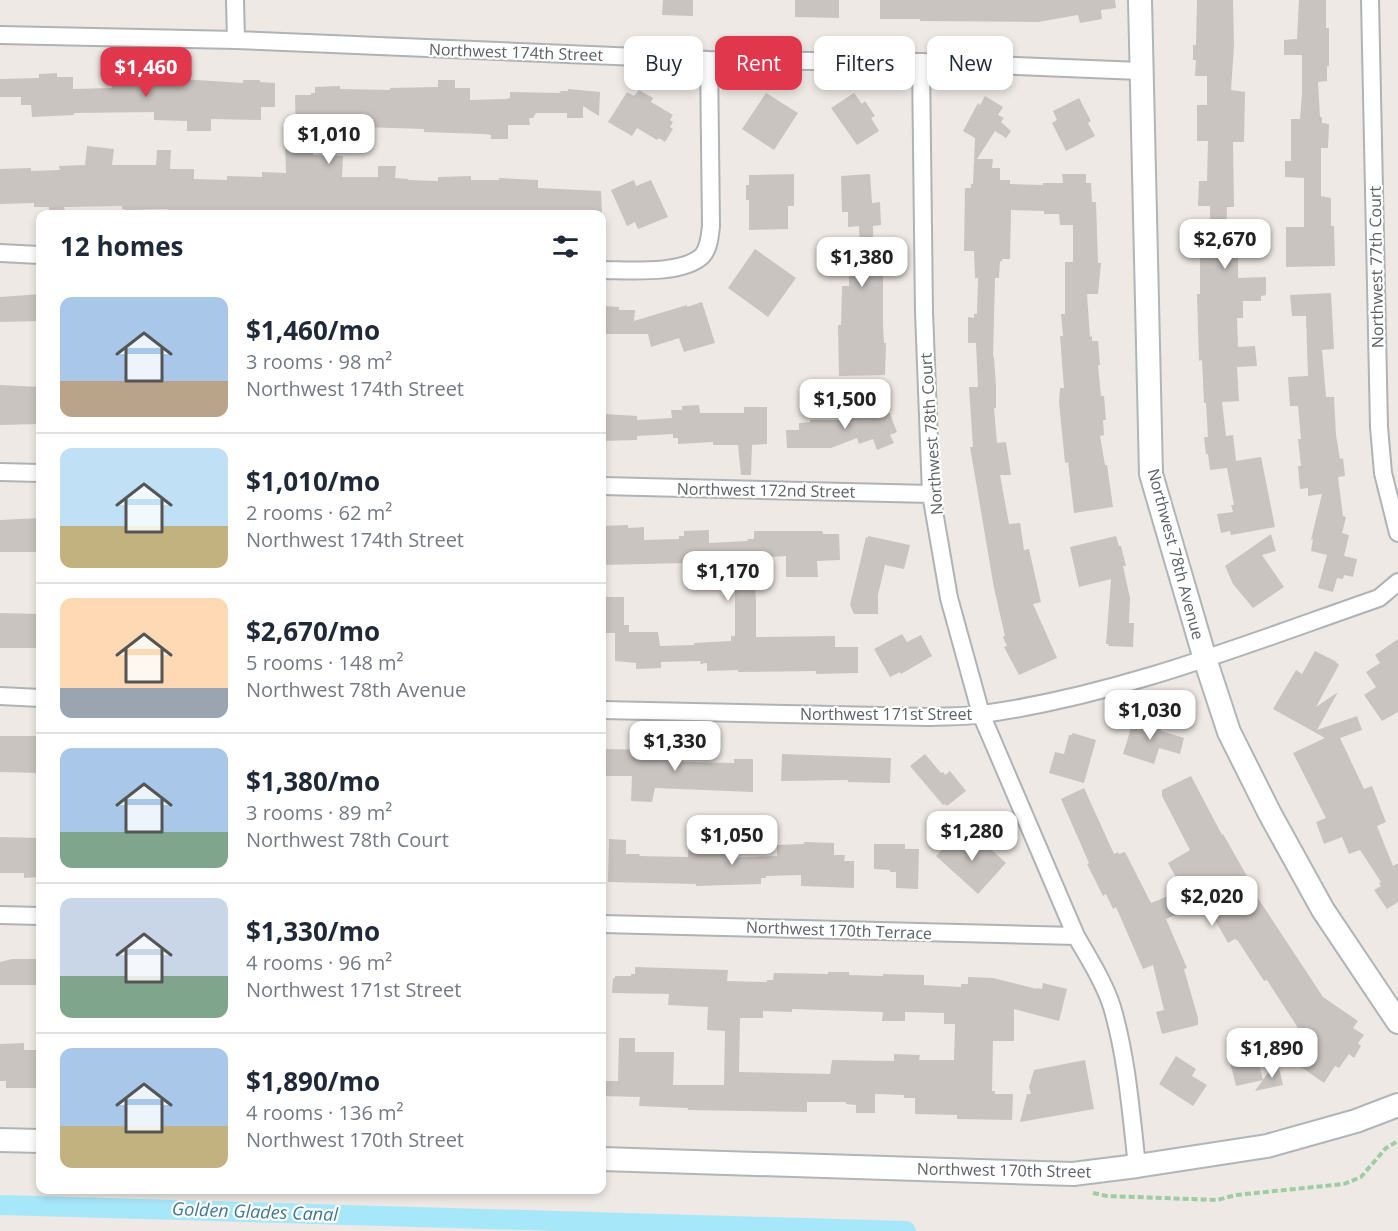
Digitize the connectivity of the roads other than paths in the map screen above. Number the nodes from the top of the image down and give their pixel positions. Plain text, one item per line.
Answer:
1 (235, 0) edge
2 (1140, 0) edge
3 (1370, 0) edge
4 (0, 35) edge
5 (236, 40) junction
6 (709, 60) junction
7 (921, 62) junction
8 (1140, 71) junction
9 (0, 253) edge
10 (36, 255) edge
11 (606, 270) edge
12 (0, 472) edge
13 (36, 473) edge
14 (606, 486) edge
15 (931, 494) junction
16 (1398, 533) edge
17 (1398, 582) edge
18 (1204, 659) junction
19 (0, 696) edge
20 (36, 698) edge
21 (606, 710) edge
22 (981, 714) junction
23 (0, 915) edge
24 (36, 915) edge
25 (606, 924) edge
26 (1076, 936) junction
27 (1398, 1022) edge
28 (1398, 1105) edge
29 (0, 1140) edge
30 (36, 1141) edge
31 (606, 1159) edge
32 (1137, 1166) junction

1 - 5 street
2 - 8 street, Northwest 78th Avenue
3 - 16 street, Northwest 77th Court
4 - 5 street, Northwest 174th Street
5 - 6 street, Northwest 174th Street
6 - 7 street, Northwest 174th Street
6 - 11 street
7 - 8 street, Northwest 174th Street
7 - 15 street, Northwest 78th Court
8 - 18 street, Northwest 78th Avenue
9 - 10 street
12 - 13 street
14 - 15 street, Northwest 172nd Street
15 - 22 street, Northwest 78th Court
17 - 18 street, Northwest 171st Street
18 - 22 street, Northwest 171st Street
18 - 27 street, Northwest 78th Avenue
19 - 20 street
21 - 22 street, Northwest 171st Street
22 - 26 street, Northwest 78th Court
23 - 24 street
25 - 26 street, Northwest 170th Terrace
26 - 32 street, Northwest 78th Court
28 - 32 street, Northwest 170th Street
29 - 30 street
31 - 32 street, Northwest 170th Street

